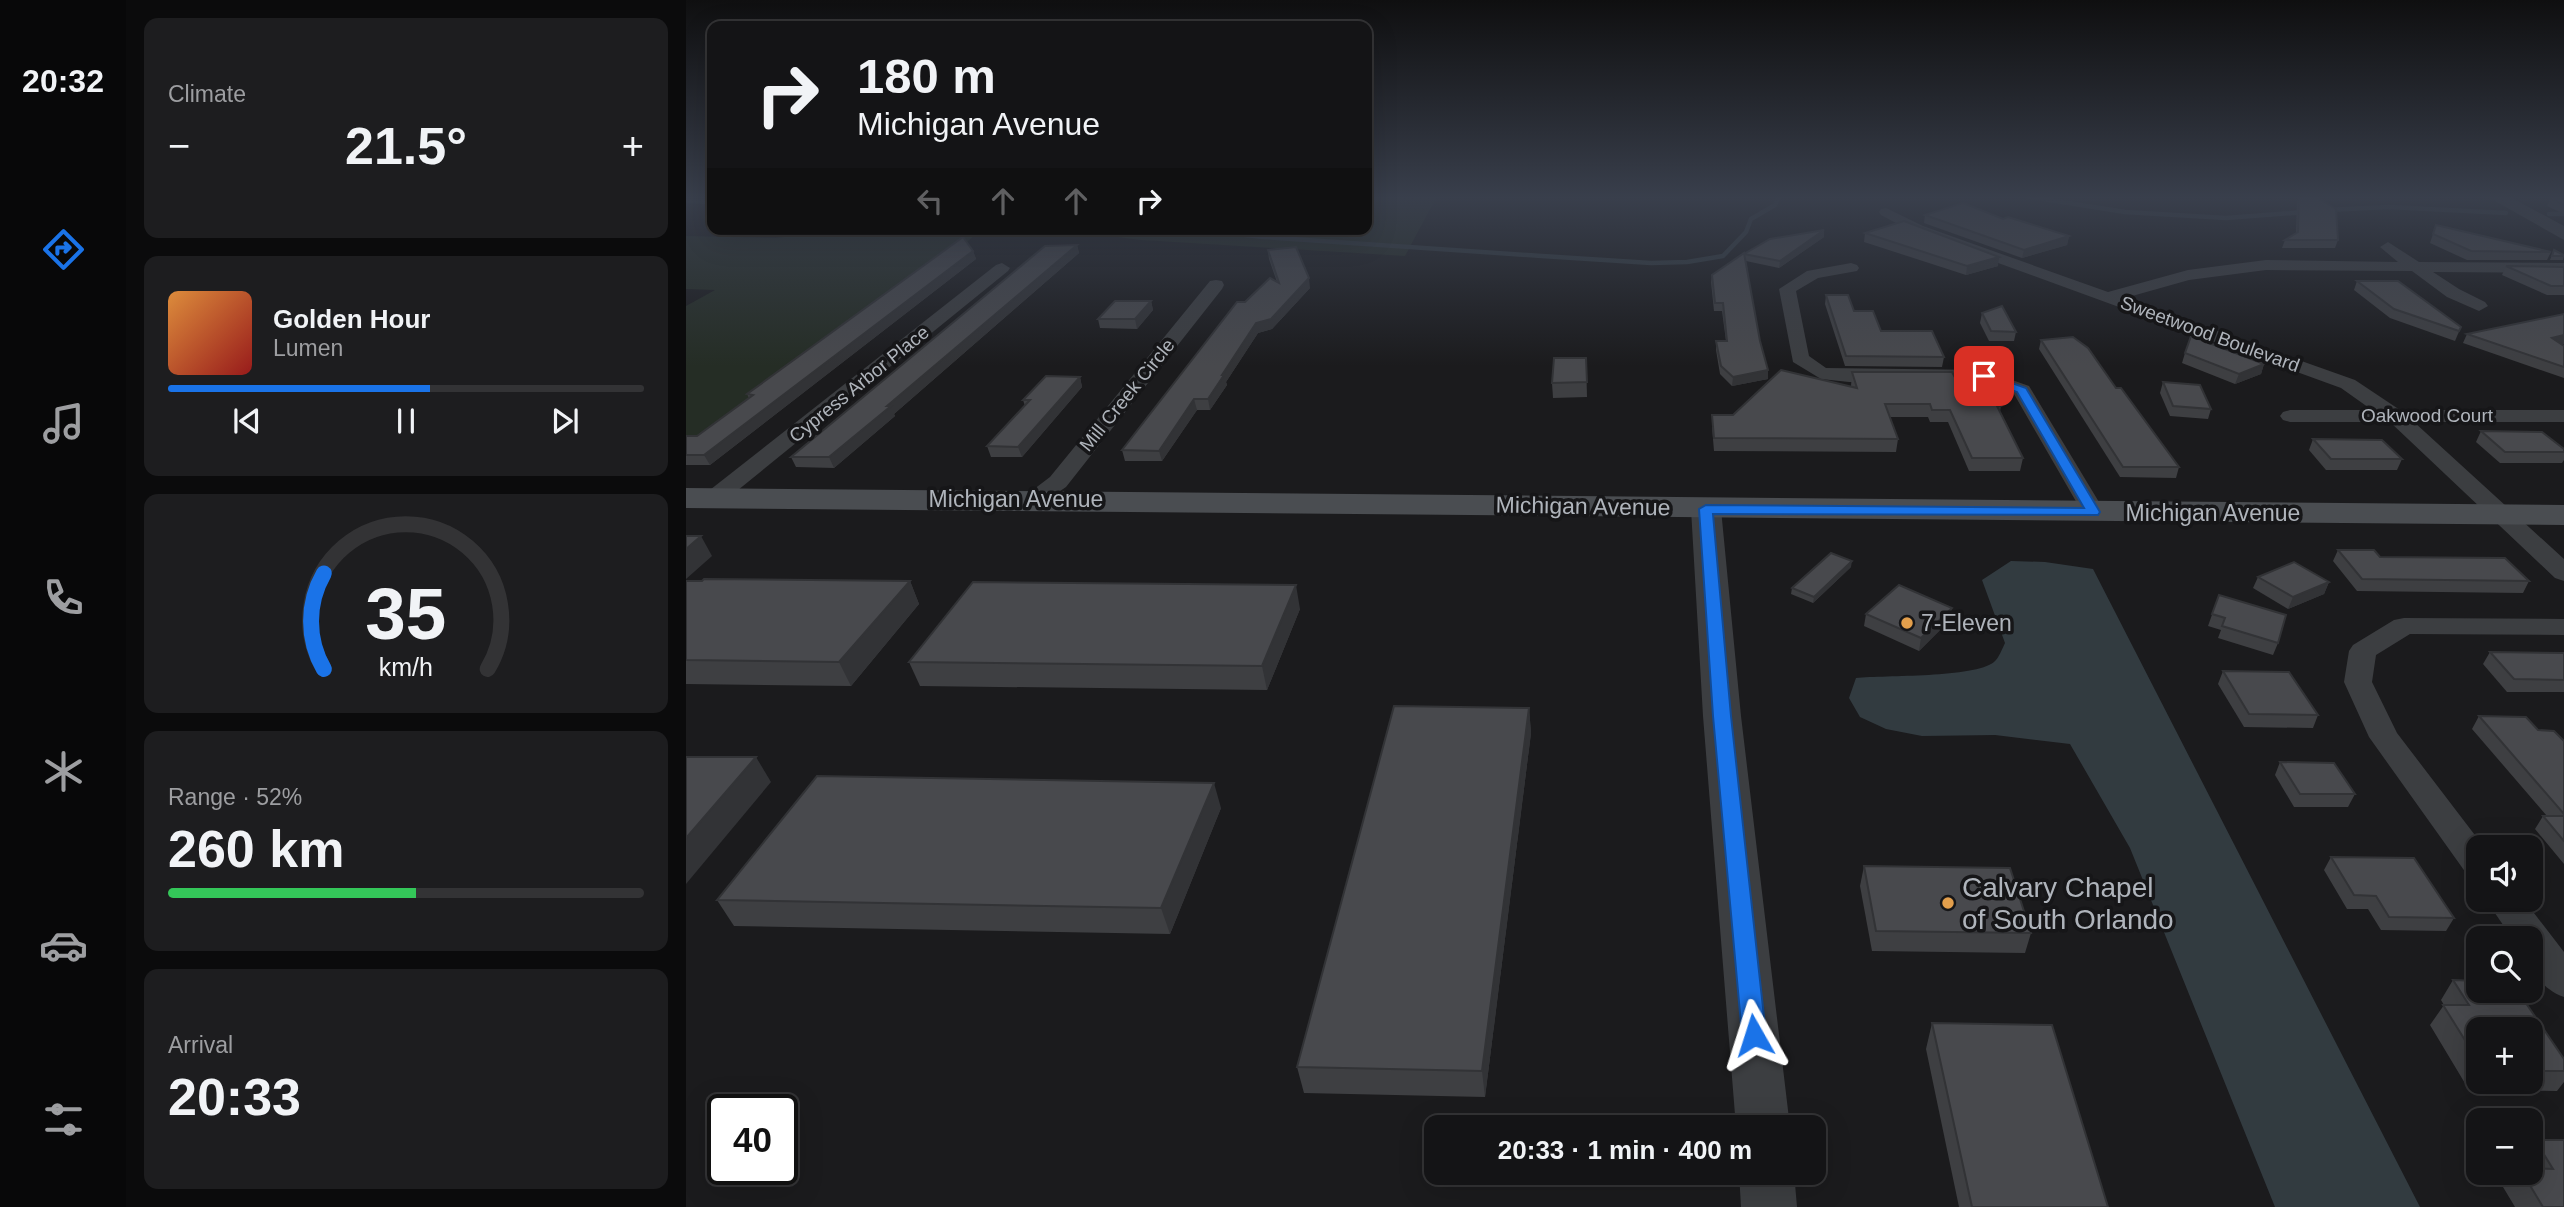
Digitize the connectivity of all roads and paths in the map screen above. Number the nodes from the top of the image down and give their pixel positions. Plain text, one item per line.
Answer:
1 (1986, 253) edge
2 (2397, 253) edge
3 (2415, 267) junction
4 (1002, 268) dead end
5 (1851, 268) dead end
6 (2564, 268) edge
7 (1216, 285) dead end
8 (2109, 297) junction
9 (2479, 306) dead end
10 (2395, 415) junction
11 (2290, 416) dead end
12 (2564, 416) edge
13 (700, 498) edge
14 (1033, 499) junction
15 (1706, 509) junction
16 (2093, 512) junction
17 (2499, 514) junction
18 (2564, 516) edge
19 (2564, 573) edge
20 (2564, 627) edge
21 (2466, 848) edge
22 (2513, 912) edge
23 (2564, 981) edge
24 (1762, 1115) edge
25 (1767, 1185) edge
26 (1769, 1207) edge

1 - 8 street, Sweetwood Boulevard
2 - 3 street
3 - 6 street
3 - 8 street
3 - 9 street
4 - 13 street, Cypress Arbor Place
5 - 16 street
7 - 14 street, Mill Creek Circle
8 - 10 street, Sweetwood Boulevard
10 - 11 street, Oakwood Court
10 - 12 street, Oakwood Court
10 - 17 street, Sweetwood Boulevard
13 - 14 main road, Michigan Avenue
14 - 15 main road, Michigan Avenue
15 - 16 main road, Michigan Avenue
15 - 24 street
16 - 17 main road, Michigan Avenue
17 - 18 main road, Michigan Avenue
17 - 19 street
20 - 21 street
22 - 23 street
25 - 26 street

